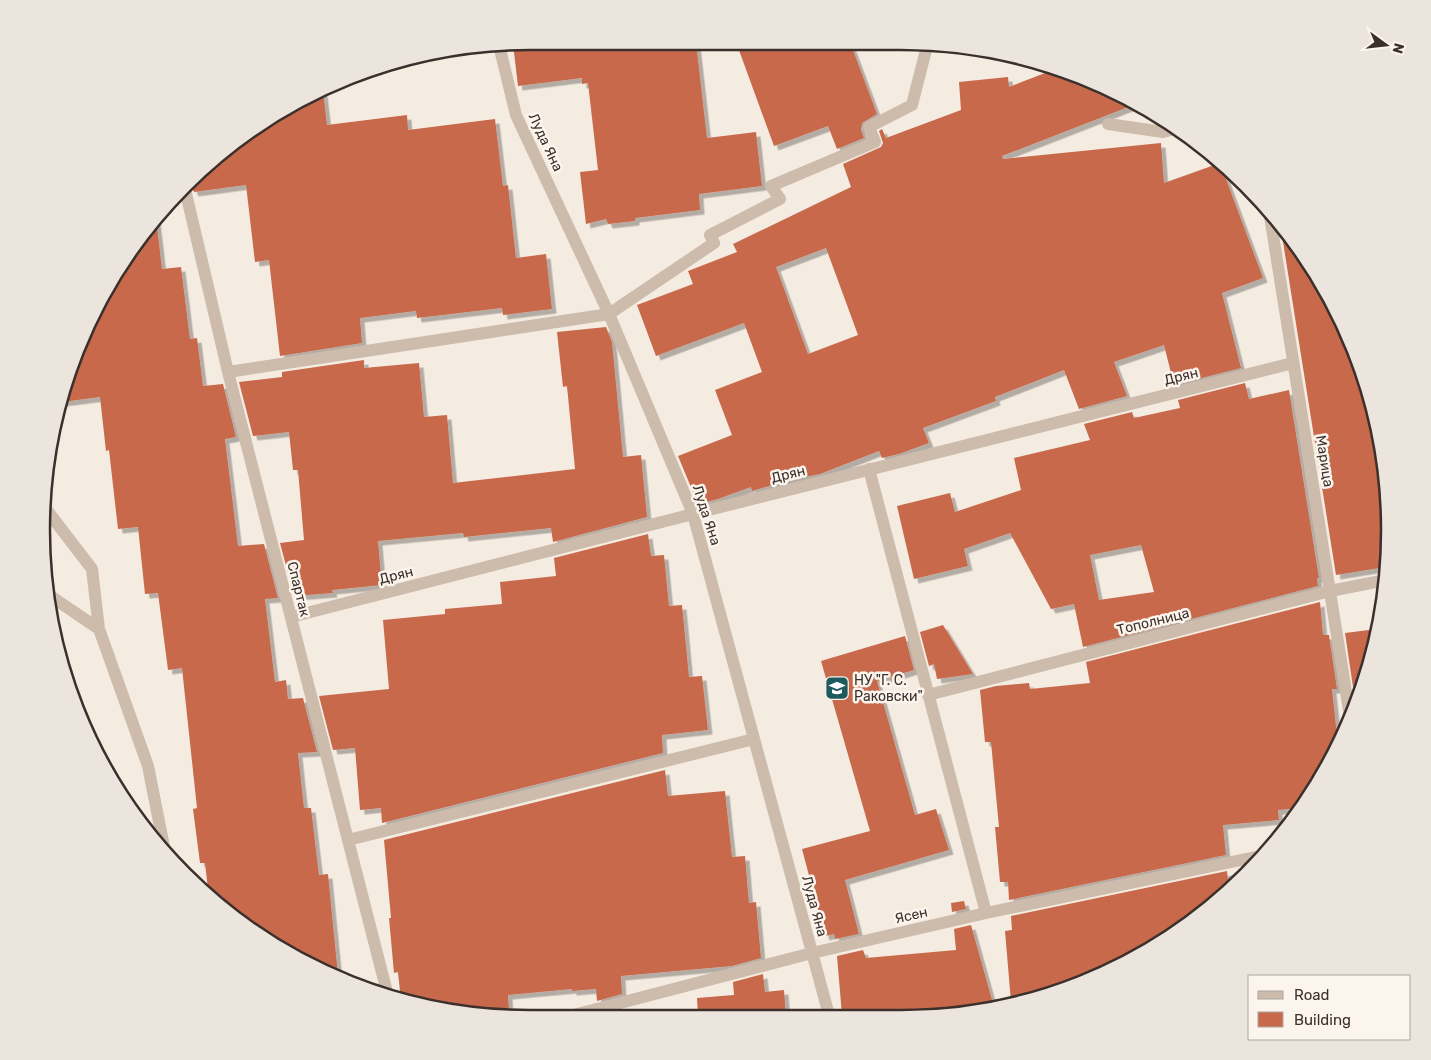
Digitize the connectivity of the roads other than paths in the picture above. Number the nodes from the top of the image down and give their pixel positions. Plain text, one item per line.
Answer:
1 (500, 51) edge
2 (926, 51) edge
3 (1108, 124) dead end
4 (1167, 131) edge
5 (187, 196) edge
6 (1271, 225) edge
7 (609, 314) junction
8 (1293, 363) junction
9 (228, 372) junction
10 (869, 469) junction
11 (693, 514) junction
12 (50, 515) edge
13 (1378, 582) edge
14 (1330, 591) junction
15 (55, 598) edge
16 (291, 617) junction
17 (99, 629) junction
18 (928, 695) junction
19 (1348, 704) edge
20 (754, 739) junction
21 (162, 838) edge
22 (348, 840) junction
23 (1251, 858) edge
24 (986, 913) junction
25 (812, 954) junction
26 (386, 988) edge
27 (593, 1010) edge
28 (827, 1010) edge

1 - 7 street, Луда Яна
2 - 7 street
3 - 4 street
5 - 9 street, Спартак
6 - 8 street, Марица
7 - 9 street
7 - 11 street, Луда Яна
8 - 10 street, Дрян
8 - 14 street, Марица
9 - 16 street, Спартак
10 - 11 street, Дрян
10 - 18 street
11 - 16 street, Дрян
11 - 20 street, Луда Яна
12 - 17 street
13 - 14 street, Тополница
14 - 18 street, Тополница
14 - 19 street, Марица
15 - 17 street
16 - 22 street, Спартак
17 - 21 street
18 - 24 street
20 - 22 street
20 - 25 street, Луда Яна
22 - 26 street, Спартак
23 - 24 street, Ясен
24 - 25 street, Ясен
25 - 27 street, Ясен
25 - 28 street, Луда Яна

